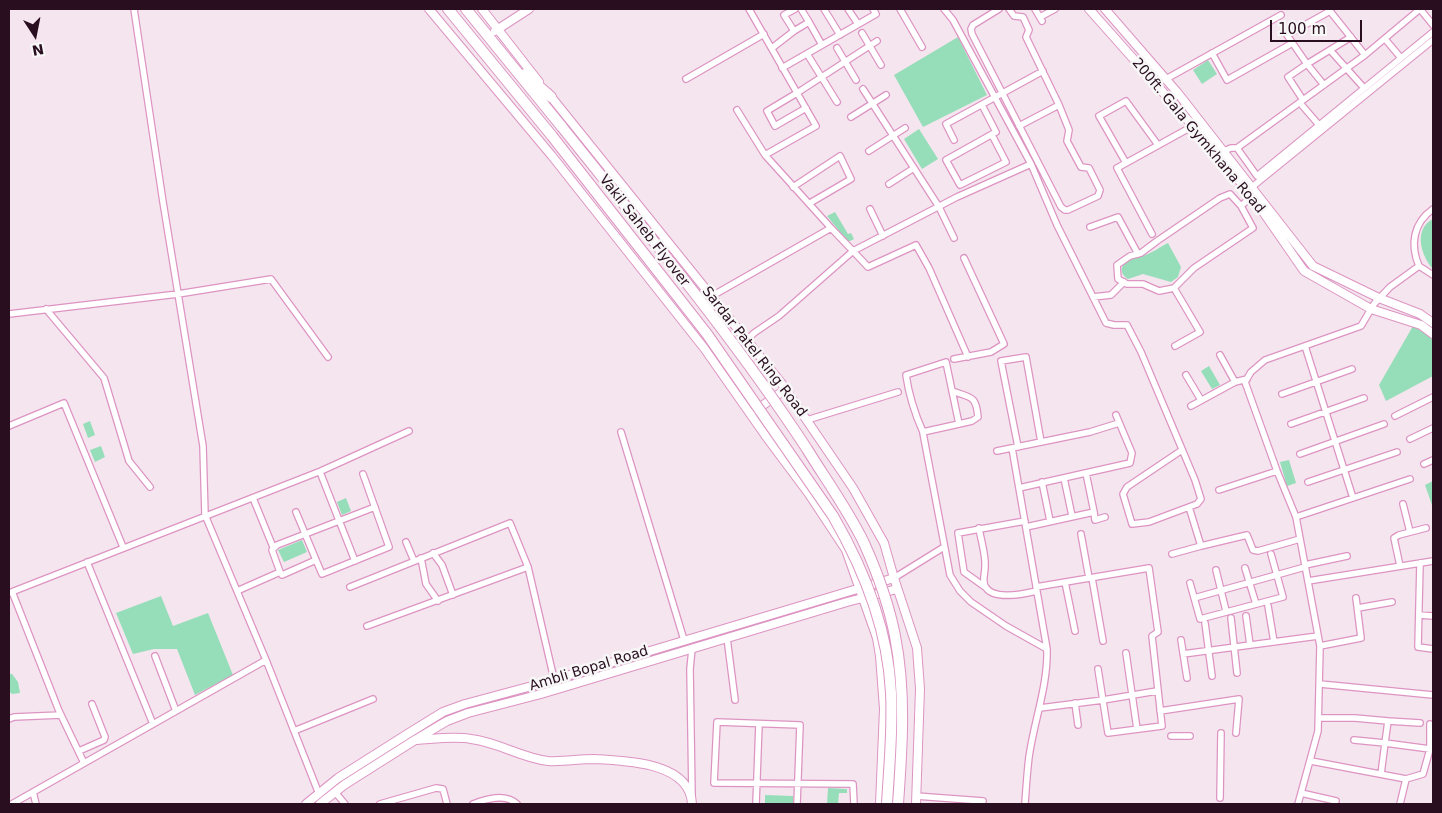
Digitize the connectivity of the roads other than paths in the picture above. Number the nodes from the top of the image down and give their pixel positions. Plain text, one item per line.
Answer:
1 (134, 9) edge
2 (429, 9) edge
3 (448, 9) edge
4 (466, 9) edge
5 (482, 9) edge
6 (529, 9) edge
7 (749, 9) edge
8 (795, 9) edge
9 (801, 9) edge
10 (824, 9) edge
11 (848, 9) edge
12 (873, 9) edge
13 (900, 9) edge
14 (944, 9) edge
15 (999, 9) edge
16 (1009, 9) edge
17 (1035, 9) edge
18 (1055, 9) edge
19 (1089, 9) edge
20 (1105, 9) edge
21 (1420, 9) edge
22 (783, 12) edge
23 (1281, 15) dead end
24 (809, 22) junction
25 (858, 24) junction
26 (1433, 25) edge
27 (497, 29) junction
28 (794, 31) junction
29 (1433, 32) edge
30 (862, 33) dead end
31 (764, 34) junction
32 (487, 35) junction
33 (840, 35) junction
34 (1351, 37) junction
35 (1385, 38) junction
36 (1433, 40) edge
37 (877, 41) dead end
38 (822, 45) junction
39 (1289, 45) dead end
40 (870, 46) junction
41 (922, 47) dead end
42 (772, 48) junction
43 (837, 48) dead end
44 (1330, 50) junction
45 (1212, 53) junction
46 (502, 54) junction
47 (1365, 55) junction
48 (809, 56) dead end
49 (1402, 58) junction
50 (845, 62) junction
51 (1307, 64) junction
52 (881, 65) dead end
53 (782, 68) junction
54 (1347, 69) junction
55 (1043, 71) junction
56 (822, 76) junction
57 (686, 79) dead end
58 (1166, 79) junction
59 (856, 80) dead end
60 (1324, 85) junction
61 (512, 86) junction
62 (1364, 88) junction
63 (863, 89) dead end
64 (797, 93) junction
65 (1002, 93) junction
66 (500, 95) junction
67 (886, 95) dead end
68 (551, 97) junction
69 (994, 98) junction
70 (1302, 101) junction
71 (838, 102) dead end
72 (872, 104) junction
73 (982, 105) junction
74 (1059, 105) junction
75 (806, 108) junction
76 (737, 110) dead end
77 (851, 117) dead end
78 (562, 121) junction
79 (1319, 125) junction
80 (1019, 126) junction
81 (1193, 126) junction
82 (906, 128) dead end
83 (550, 134) junction
84 (992, 134) junction
85 (893, 135) junction
86 (537, 139) junction
87 (954, 140) dead end
88 (1158, 145) junction
89 (1237, 148) junction
90 (869, 151) dead end
91 (1224, 151) junction
92 (765, 155) junction
93 (1126, 163) junction
94 (1031, 164) junction
95 (914, 168) junction
96 (889, 184) dead end
97 (793, 187) junction
98 (1252, 187) junction
99 (1252, 196) junction
100 (810, 203) junction
101 (1241, 206) junction
102 (939, 207) junction
103 (870, 209) dead end
104 (1433, 209) edge
105 (1090, 227) dead end
106 (831, 228) junction
107 (1152, 234) dead end
108 (883, 236) junction
109 (954, 238) dead end
110 (853, 251) junction
111 (1138, 254) junction
112 (964, 258) dead end
113 (1419, 266) junction
114 (1433, 275) edge
115 (1124, 282) junction
116 (1174, 288) junction
117 (178, 294) junction
118 (712, 296) junction
119 (1093, 297) junction
120 (1380, 298) junction
121 (46, 309) junction
122 (1371, 309) junction
123 (9, 314) edge
124 (1433, 323) edge
125 (1433, 334) edge
126 (747, 340) junction
127 (1175, 346) dead end
128 (1305, 346) junction
129 (1220, 355) dead end
130 (328, 357) dead end
131 (968, 357) junction
132 (954, 359) dead end
133 (1352, 368) dead end
134 (1186, 375) dead end
135 (1247, 379) junction
136 (1316, 381) junction
137 (1235, 382) junction
138 (786, 388) junction
139 (952, 391) junction
140 (898, 392) dead end
141 (1282, 394) dead end
142 (1433, 397) edge
143 (1364, 398) dead end
144 (1201, 400) junction
145 (1191, 406) dead end
146 (1326, 412) junction
147 (750, 414) junction
148 (1116, 415) dead end
149 (1396, 416) dead end
150 (807, 420) junction
151 (1119, 423) junction
152 (958, 424) junction
153 (1291, 424) dead end
154 (1384, 424) dead end
155 (9, 426) edge
156 (1433, 428) edge
157 (409, 431) dead end
158 (621, 432) dead end
159 (922, 432) junction
160 (1410, 438) dead end
161 (1335, 441) junction
162 (1041, 442) junction
163 (1015, 447) junction
164 (1182, 450) junction
165 (997, 451) dead end
166 (1397, 452) dead end
167 (1300, 454) dead end
168 (1433, 460) edge
169 (1424, 464) dead end
170 (1344, 470) junction
171 (1277, 471) junction
172 (320, 472) junction
173 (1086, 473) junction
174 (363, 474) dead end
175 (1064, 478) junction
176 (1410, 479) dead end
177 (1042, 482) junction
178 (1308, 482) dead end
179 (150, 487) dead end
180 (1019, 488) junction
181 (1219, 490) dead end
182 (253, 498) junction
183 (1353, 498) junction
184 (1403, 504) dead end
185 (375, 507) junction
186 (1189, 508) junction
187 (296, 512) dead end
188 (1094, 512) junction
189 (206, 515) junction
190 (1072, 516) junction
191 (1105, 518) dead end
192 (1296, 518) junction
193 (340, 520) junction
194 (1050, 521) junction
195 (1025, 524) junction
196 (979, 528) junction
197 (1426, 528) dead end
198 (1410, 532) junction
199 (305, 534) junction
200 (1081, 534) dead end
201 (1300, 539) junction
202 (406, 542) dead end
203 (1201, 546) junction
204 (123, 547) junction
205 (944, 547) junction
206 (273, 548) junction
207 (433, 553) junction
208 (1172, 554) dead end
209 (1271, 554) dead end
210 (1347, 556) dead end
211 (421, 558) junction
212 (316, 560) junction
213 (355, 561) junction
214 (414, 561) junction
215 (1433, 561) edge
216 (87, 562) junction
217 (1420, 563) junction
218 (1305, 566) junction
219 (1400, 566) junction
220 (528, 567) junction
221 (1245, 568) dead end
222 (1216, 570) dead end
223 (280, 572) junction
224 (1276, 575) junction
225 (894, 578) junction
226 (1090, 578) junction
227 (1308, 581) junction
228 (1065, 582) junction
229 (1190, 583) dead end
230 (1250, 583) junction
231 (350, 587) dead end
232 (985, 587) junction
233 (860, 589) junction
234 (897, 589) junction
235 (1036, 589) junction
236 (1221, 590) junction
237 (237, 591) junction
238 (11, 593) edge
239 (453, 595) junction
240 (863, 598) junction
241 (1194, 598) junction
242 (1356, 598) dead end
243 (438, 601) junction
244 (1392, 602) dead end
245 (1256, 604) junction
246 (1268, 606) dead end
247 (1358, 608) junction
248 (1226, 612) junction
249 (1419, 615) junction
250 (1246, 616) dead end
251 (1433, 616) edge
252 (1230, 618) dead end
253 (1205, 623) dead end
254 (367, 626) dead end
255 (1075, 631) dead end
256 (1318, 636) junction
257 (727, 638) junction
258 (684, 640) junction
259 (1180, 640) dead end
260 (1103, 641) dead end
261 (1274, 642) junction
262 (1250, 645) junction
263 (1320, 646) junction
264 (1234, 647) junction
265 (692, 648) junction
266 (1047, 649) junction
267 (1433, 649) edge
268 (1209, 650) junction
269 (1126, 653) dead end
270 (1183, 654) junction
271 (155, 656) dead end
272 (266, 660) junction
273 (1098, 669) dead end
274 (1237, 673) dead end
275 (1212, 676) dead end
276 (1187, 678) dead end
277 (554, 679) junction
278 (1320, 684) junction
279 (1157, 691) junction
280 (1132, 695) junction
281 (1433, 695) edge
282 (373, 699) dead end
283 (735, 700) dead end
284 (1103, 700) junction
285 (1075, 703) junction
286 (92, 704) dead end
287 (1040, 708) junction
288 (176, 711) junction
289 (1160, 711) junction
290 (60, 715) junction
291 (1319, 718) junction
292 (9, 719) edge
293 (1388, 721) junction
294 (1420, 723) dead end
295 (153, 724) junction
296 (759, 724) junction
297 (1430, 724) dead end
298 (1078, 725) dead end
299 (1137, 730) junction
300 (294, 731) junction
301 (1221, 733) dead end
302 (1236, 733) dead end
303 (1171, 736) dead end
304 (1190, 736) dead end
305 (415, 740) junction
306 (1354, 740) dead end
307 (1385, 743) junction
308 (1430, 749) junction
309 (79, 752) junction
310 (1430, 760) edge
311 (1311, 761) junction
312 (84, 763) junction
313 (1382, 774) junction
314 (1406, 779) junction
315 (342, 781) junction
316 (757, 784) junction
317 (797, 785) junction
318 (33, 792) junction
319 (335, 792) junction
320 (1301, 793) junction
321 (319, 794) junction
322 (692, 795) junction
323 (1220, 798) dead end
324 (916, 800) edge
325 (1336, 801) dead end
326 (956, 802) edge
327 (12, 804) edge
328 (36, 804) edge
329 (306, 804) edge
330 (320, 804) edge
331 (346, 804) edge
332 (380, 804) edge
333 (447, 804) edge
334 (473, 804) edge
335 (516, 804) edge
336 (692, 804) edge
337 (756, 804) edge
338 (797, 804) edge
339 (854, 804) edge
340 (880, 804) edge
341 (887, 804) edge
342 (898, 804) edge
343 (982, 804) edge
344 (1025, 804) edge
345 (1298, 804) edge
346 (1400, 804) edge

1 - 117 street
2 - 66 street
3 - 61 highway
4 - 32 highway, Sardar Patel Ring Road
5 - 27 street, Sardar Patel Ring Road
6 - 27 street
7 - 31 street
8 - 22 street
9 - 24 street
10 - 33 street
11 - 25 street
12 - 25 street
13 - 41 street
14 - 69 street
15 - 65 street
16 - 55 street
17 - 18 street
19 - 81 street, 200ft. Gala Gymkhana Road
20 - 58 street
21 - 26 street
21 - 35 street
22 - 28 street
23 - 45 street
24 - 28 street
24 - 38 street
25 - 33 street
27 - 32 street
27 - 68 street, Sardar Patel Ring Road
28 - 42 street
29 - 49 street
30 - 40 street
31 - 42 street
31 - 57 street
32 - 46 highway, Sardar Patel Ring Road
33 - 38 street
34 - 44 street
34 - 47 street
34 - 51 street
35 - 47 street
35 - 49 street
36 - 98 street
37 - 40 street
38 - 53 street
39 - 45 street
40 - 50 street
40 - 52 street
42 - 53 street
43 - 50 street
44 - 51 street
44 - 54 street
45 - 58 street
46 - 68 highway
46 - 78 highway, Sardar Patel Ring Road
47 - 54 street
48 - 56 street
49 - 62 street
50 - 56 street
50 - 59 street
51 - 60 street
51 - 70 street
53 - 64 street
54 - 60 street
54 - 62 street
55 - 65 street
55 - 74 street
56 - 64 street
56 - 71 street
58 - 91 street
60 - 70 street
61 - 66 street
61 - 83 highway
62 - 79 street
63 - 72 street
64 - 75 street
64 - 75 street
65 - 69 street
65 - 80 street
66 - 86 street
67 - 72 street
68 - 78 street, Sardar Patel Ring Road
69 - 73 street
69 - 94 street
70 - 79 street
70 - 89 street
72 - 77 street
72 - 85 street
73 - 84 street
73 - 87 street
74 - 80 street
74 - 80 street
75 - 92 street
76 - 92 street
78 - 118 street, Sardar Patel Ring Road
78 - 342 highway, Vakil Saheb Flyover, bridge
79 - 89 street
81 - 88 street
81 - 99 street, 200ft. Gala Gymkhana Road
82 - 85 street
83 - 86 street
83 - 341 highway, Vakil Saheb Flyover, bridge
84 - 84 street
85 - 90 street
85 - 95 street
86 - 147 street
88 - 93 street
88 - 93 street
89 - 91 street
91 - 98 street
92 - 97 street
93 - 107 street
94 - 102 street
94 - 119 street
95 - 96 street
95 - 102 street
97 - 100 street
97 - 100 street
98 - 120 street
99 - 101 street
99 - 122 street, 200ft. Gala Gymkhana Road
100 - 106 street
101 - 111 street
101 - 116 street
102 - 108 street
102 - 109 street
103 - 108 street
104 - 113 street
105 - 111 street
106 - 110 street
106 - 118 street
108 - 110 street
110 - 126 street
110 - 131 street
111 - 115 street
112 - 131 street
113 - 114 street
113 - 120 street
115 - 116 street
115 - 119 street
116 - 127 street
117 - 121 street
117 - 130 street
117 - 189 street
118 - 126 street, Sardar Patel Ring Road
119 - 164 street
120 - 122 street
120 - 124 street
121 - 123 street
121 - 179 street
122 - 125 street, 200ft. Gala Gymkhana Road
122 - 128 street
126 - 138 street, Sardar Patel Ring Road
128 - 135 street
128 - 136 street
129 - 137 street
131 - 132 street
133 - 136 street
134 - 144 street
135 - 137 street
135 - 171 street
136 - 141 street
136 - 146 street
137 - 144 street
138 - 147 street
138 - 150 street, Sardar Patel Ring Road
139 - 152 street
139 - 152 street
139 - 159 street
140 - 150 street
142 - 149 street
143 - 146 street
144 - 145 street
146 - 153 street
146 - 161 street
147 - 233 street
148 - 151 street
150 - 225 street, Sardar Patel Ring Road
151 - 162 street
151 - 173 street
152 - 159 street
154 - 161 street
155 - 204 street
156 - 160 street
157 - 172 street
158 - 258 street
159 - 205 street
161 - 167 street
161 - 170 street
162 - 163 street
162 - 163 street
163 - 165 street
163 - 180 street
164 - 186 street
164 - 186 street
166 - 170 street
168 - 169 street
170 - 178 street
170 - 183 street
171 - 181 street
171 - 192 street
172 - 182 street
172 - 193 street
173 - 175 street
173 - 188 street
174 - 185 street
175 - 177 street
175 - 190 street
176 - 183 street
177 - 180 street
177 - 194 street
180 - 195 street
182 - 189 street
182 - 206 street
183 - 192 street
184 - 198 street
185 - 193 street
185 - 213 street
186 - 203 street
187 - 199 street
188 - 190 street
188 - 191 street
189 - 204 street
189 - 237 street
190 - 194 street
192 - 201 street
193 - 199 street
193 - 213 street
194 - 195 street
195 - 196 street
195 - 235 street
196 - 232 street
196 - 232 street
197 - 198 street
198 - 219 street
199 - 206 street
199 - 212 street
200 - 226 street
201 - 203 street
201 - 218 street
202 - 214 street
203 - 208 street
204 - 216 street
205 - 225 street
205 - 266 street
206 - 223 street
207 - 211 street
207 - 220 street
207 - 239 street
209 - 224 street
210 - 218 street
211 - 214 street
211 - 243 street
212 - 213 street
212 - 223 street
214 - 231 street
215 - 217 street
216 - 238 street
216 - 295 street
217 - 219 street
217 - 249 street
218 - 224 street
218 - 227 street
219 - 227 street
220 - 239 street
220 - 277 street
221 - 230 street
222 - 236 street
223 - 237 street
224 - 230 street
224 - 245 street
225 - 233 street, Ambli Bopal Road
225 - 234 street, Sardar Patel Ring Road
226 - 228 street
226 - 260 street
226 - 279 street
227 - 256 street
228 - 235 street
228 - 255 street
229 - 241 street
230 - 236 street
230 - 245 street
232 - 235 street
233 - 240 street
233 - 258 street, Ambli Bopal Road
234 - 240 street, Ambli Bopal Road
234 - 324 street, Sardar Patel Ring Road
235 - 266 street
236 - 241 street
236 - 248 street
237 - 272 street
238 - 290 street
239 - 243 street
240 - 257 street, Ambli Bopal Road
240 - 340 street
241 - 248 street
242 - 247 street
243 - 254 street
244 - 247 street
245 - 248 street
246 - 261 street
247 - 263 street
249 - 251 street
249 - 267 street
250 - 262 street
252 - 264 street
253 - 268 street
256 - 261 street
256 - 263 street
257 - 265 street, Ambli Bopal Road
257 - 283 street
258 - 277 street, Ambli Bopal Road
259 - 270 street
261 - 262 street
262 - 264 street
263 - 278 street
264 - 268 street
264 - 274 street
265 - 305 street, Ambli Bopal Road
265 - 322 street
266 - 287 street
268 - 270 street
268 - 275 street
269 - 280 street
270 - 276 street
271 - 288 street
272 - 288 street
272 - 300 street
273 - 284 street
277 - 315 street, Ambli Bopal Road
278 - 281 street
278 - 291 street
279 - 280 street
279 - 289 street
280 - 284 street
280 - 299 street
282 - 300 street
284 - 285 street
284 - 299 street
285 - 287 street
285 - 298 street
286 - 309 street
287 - 344 street
288 - 295 street
289 - 299 street
289 - 302 street
290 - 292 street
290 - 309 street
291 - 293 street
291 - 311 street
293 - 294 street
293 - 307 street
295 - 312 street
296 - 316 street
296 - 316 street
296 - 317 street
297 - 308 street
300 - 321 street
301 - 323 street
303 - 304 street
305 - 315 street, Ambli Bopal Road
305 - 322 street
306 - 307 street
307 - 308 street
307 - 313 street
308 - 310 street
309 - 312 street
310 - 314 street
311 - 313 street
311 - 320 street
312 - 318 street
313 - 314 street
314 - 346 street
315 - 319 street, Ambli Bopal Road
315 - 321 street, Ambli Bopal Road
316 - 317 street
316 - 337 street
317 - 338 street
317 - 339 street
318 - 327 street
318 - 328 street
319 - 330 street, Ambli Bopal Road
319 - 331 street
320 - 325 street
320 - 345 street
321 - 329 street, Ambli Bopal Road
322 - 336 street
324 - 326 street
326 - 343 street
332 - 333 street
334 - 335 street

